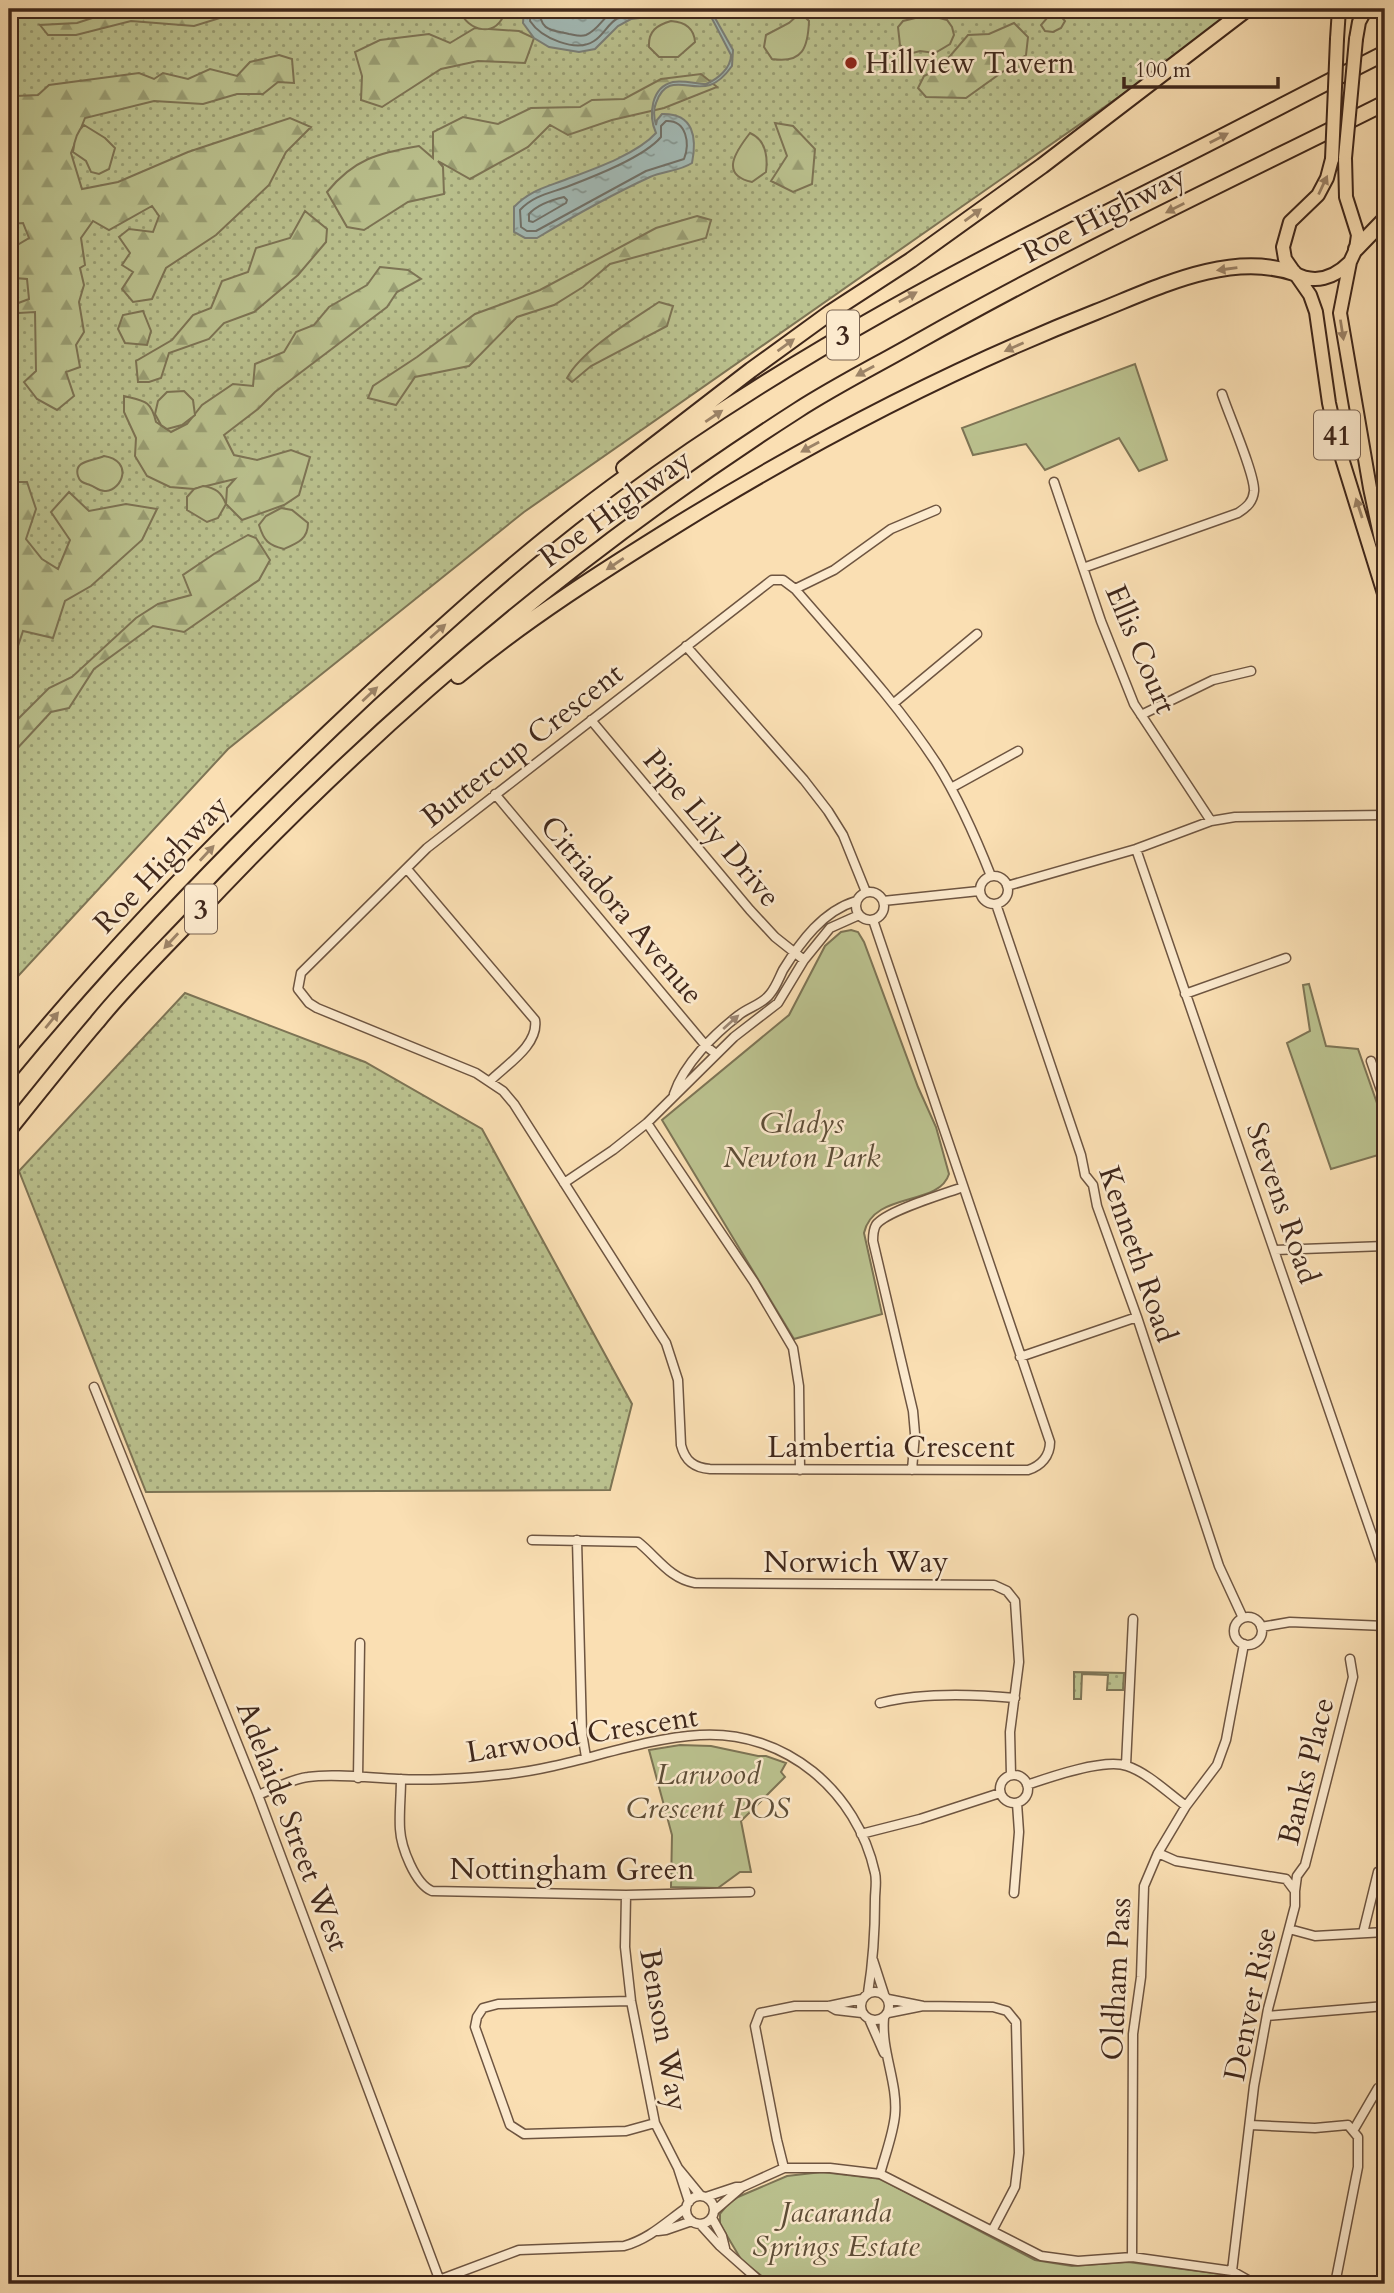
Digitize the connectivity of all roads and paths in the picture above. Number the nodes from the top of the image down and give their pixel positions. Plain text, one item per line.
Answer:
1 (1247, 9) edge
2 (1339, 9) edge
3 (1366, 9) edge
4 (1385, 54) edge
5 (1385, 103) edge
6 (1338, 159) junction
7 (1385, 219) edge
8 (1353, 256) junction
9 (1294, 273) junction
10 (1222, 394) dead end
11 (1054, 482) dead end
12 (936, 510) dead end
13 (1385, 558) edge
14 (1083, 568) junction
15 (504, 572) junction
16 (795, 589) junction
17 (1385, 597) edge
18 (977, 634) dead end
19 (686, 646) junction
20 (1251, 671) dead end
21 (894, 703) junction
22 (1140, 715) junction
23 (591, 720) junction
24 (1018, 751) dead end
25 (951, 788) junction
26 (495, 794) junction
27 (1385, 815) edge
28 (1211, 821) junction
29 (1136, 849) junction
30 (407, 869) junction
31 (991, 876) junction
32 (1007, 886) junction
33 (979, 891) junction
34 (866, 892) junction
35 (214, 895) junction
36 (856, 901) junction
37 (883, 901) junction
38 (996, 904) junction
39 (859, 915) junction
40 (873, 920) junction
41 (794, 954) junction
42 (1286, 958) dead end
43 (804, 960) junction
44 (1185, 994) junction
45 (706, 1046) junction
46 (716, 1054) junction
47 (1371, 1060) dead end
48 (9, 1072) edge
49 (490, 1081) junction
50 (674, 1094) junction
51 (1385, 1102) edge
52 (647, 1123) junction
53 (9, 1130) edge
54 (564, 1183) junction
55 (962, 1187) junction
56 (1385, 1246) edge
57 (1275, 1250) junction
58 (1137, 1317) junction
59 (1020, 1357) junction
60 (94, 1387) dead end
61 (800, 1470) junction
62 (912, 1470) junction
63 (532, 1540) dead end
64 (577, 1540) junction
65 (1385, 1573) edge
66 (1242, 1618) junction
67 (1133, 1619) dead end
68 (1385, 1626) edge
69 (1261, 1627) junction
70 (360, 1643) dead end
71 (1244, 1644) junction
72 (1350, 1659) dead end
73 (1015, 1698) junction
74 (880, 1703) dead end
75 (586, 1757) junction
76 (1126, 1765) junction
77 (1011, 1776) junction
78 (358, 1778) junction
79 (401, 1780) junction
80 (1027, 1785) junction
81 (1000, 1793) junction
82 (258, 1795) junction
83 (1017, 1803) junction
84 (1186, 1806) junction
85 (861, 1834) junction
86 (1158, 1853) junction
87 (1385, 1873) edge
88 (1295, 1891) junction
89 (750, 1892) dead end
90 (1014, 1893) dead end
91 (626, 1895) junction
92 (1289, 1929) junction
93 (1385, 1932) edge
94 (1363, 1933) junction
95 (873, 1960) junction
96 (865, 1996) junction
97 (886, 1997) junction
98 (631, 2001) junction
99 (829, 2006) junction
100 (923, 2006) junction
101 (1385, 2006) edge
102 (886, 2015) junction
103 (866, 2016) junction
104 (1267, 2016) junction
105 (884, 2053) junction
106 (1378, 2088) dead end
107 (655, 2123) junction
108 (1250, 2125) junction
109 (1353, 2131) junction
110 (678, 2168) junction
111 (785, 2168) junction
112 (880, 2174) junction
113 (742, 2187) junction
114 (704, 2196) junction
115 (687, 2205) junction
116 (713, 2214) junction
117 (696, 2222) junction
118 (658, 2231) junction
119 (992, 2231) junction
120 (725, 2248) junction
121 (1132, 2257) junction
122 (1232, 2271) junction
123 (440, 2282) edge
124 (763, 2284) edge
125 (1255, 2284) edge
126 (1335, 2284) edge

15 -> 1 highway
2 - 6 main road, 41, bridge
3 - 6 main road, 41, bridge
15 -> 4 highway, Roe Highway / 3
5 -> 35 highway, Roe Highway / 3
6 - 8 main road, 41
9 -> 6 main road, 41
7 - 8 highway
8 - 9 main road
8 -> 13 main road, 41
17 -> 9 main road, 41
9 -> 35 highway
10 - 14 street
11 - 14 street, Ellis Court
12 - 16 street
14 - 22 street, Ellis Court
48 -> 15 highway, Roe Highway / 3
16 - 19 street, Buttercup Crescent
16 - 21 street
18 - 21 street
19 - 23 street, Buttercup Crescent
19 - 34 street
20 - 22 street
21 - 25 street
22 - 28 street, Ellis Court
23 - 26 street, Buttercup Crescent
23 - 41 street, Pipe Lily Drive
24 - 25 street
25 - 31 street
26 - 30 street, Buttercup Crescent
26 - 45 street, Citriadora Avenue
27 - 28 street
28 - 29 street
29 - 32 street
29 - 44 street, Stevens Road
30 - 49 street
30 - 49 street, Buttercup Crescent
31 - 32 street
31 - 33 street
32 - 38 street
33 - 37 street
33 - 38 street
34 - 36 street
34 - 37 street
35 -> 53 highway, Roe Highway / 3
36 - 39 street
36 - 41 street
37 - 40 street
38 - 58 street, Kenneth Road
39 - 40 street
39 - 43 street
40 - 55 street, Lambertia Crescent
41 - 43 street, Pipe Lily Drive
45 -> 41 street
42 - 44 street
43 - 46 street
44 - 57 street, Stevens Road
45 - 46 street, Citriadora Avenue
45 - 50 street
46 - 50 street
47 - 51 street
49 - 54 street, Buttercup Crescent
50 - 52 street
52 - 54 street
52 - 61 street
54 - 61 street, Lambertia Crescent
55 - 59 street, Lambertia Crescent
55 - 62 street
56 - 57 street
57 - 65 street, Stevens Road
58 - 59 street
58 - 66 street, Kenneth Road
59 - 62 street, Lambertia Crescent
60 - 82 street, Adelaide Street West
61 - 62 street, Lambertia Crescent
63 - 64 street, Norwich Way
64 - 73 street, Norwich Way
64 - 75 street
66 - 69 street
66 - 71 street
67 - 76 street
68 - 69 street
69 - 71 street
70 - 78 street
71 - 84 street, Oldham Pass
72 - 88 street, Banks Place
73 - 74 street
73 - 77 street, Norwich Way
75 - 79 street, Larwood Crescent
75 - 85 street, Larwood Crescent
76 - 80 street
76 - 84 street
77 - 80 street
77 - 81 street
78 - 79 street, Larwood Crescent
78 - 82 street, Larwood Crescent
79 - 91 street, Nottingham Green
80 - 83 street
81 - 83 street
81 - 85 street
82 - 123 street, Adelaide Street West
83 - 90 street
84 - 86 street, Oldham Pass
85 - 95 street, Larwood Crescent
86 - 88 street, Denver Rise
86 - 121 street, Oldham Pass
87 - 94 street
88 - 92 street, Denver Rise
89 - 91 street, Nottingham Green
91 - 98 street, Benson Way
92 - 94 street
92 - 104 street, Denver Rise
93 - 94 street
95 - 96 street
95 - 97 street
96 - 97 street
96 - 99 street
96 - 103 street
97 - 100 street
97 - 102 street
98 - 107 street, Benson Way
98 - 107 street
99 - 103 street
99 - 111 street
100 - 102 street
100 - 119 street
101 - 104 street
102 - 103 street
102 - 105 street
103 - 105 street
104 - 108 street, Denver Rise
105 - 112 street
106 - 109 street
107 - 110 street, Benson Way
108 - 109 street
108 - 122 street, Denver Rise
109 - 126 street
110 - 114 street, Benson Way
110 - 115 street, Benson Way
111 - 112 street
111 - 113 street
112 - 119 street
113 - 114 street
113 - 116 street
114 - 115 street
114 - 116 street
115 - 117 street
115 - 118 street
116 - 117 street
116 - 120 street
117 - 118 street
117 - 120 street
118 - 123 street
119 - 121 street
120 - 124 street
121 - 122 street
122 - 125 street

